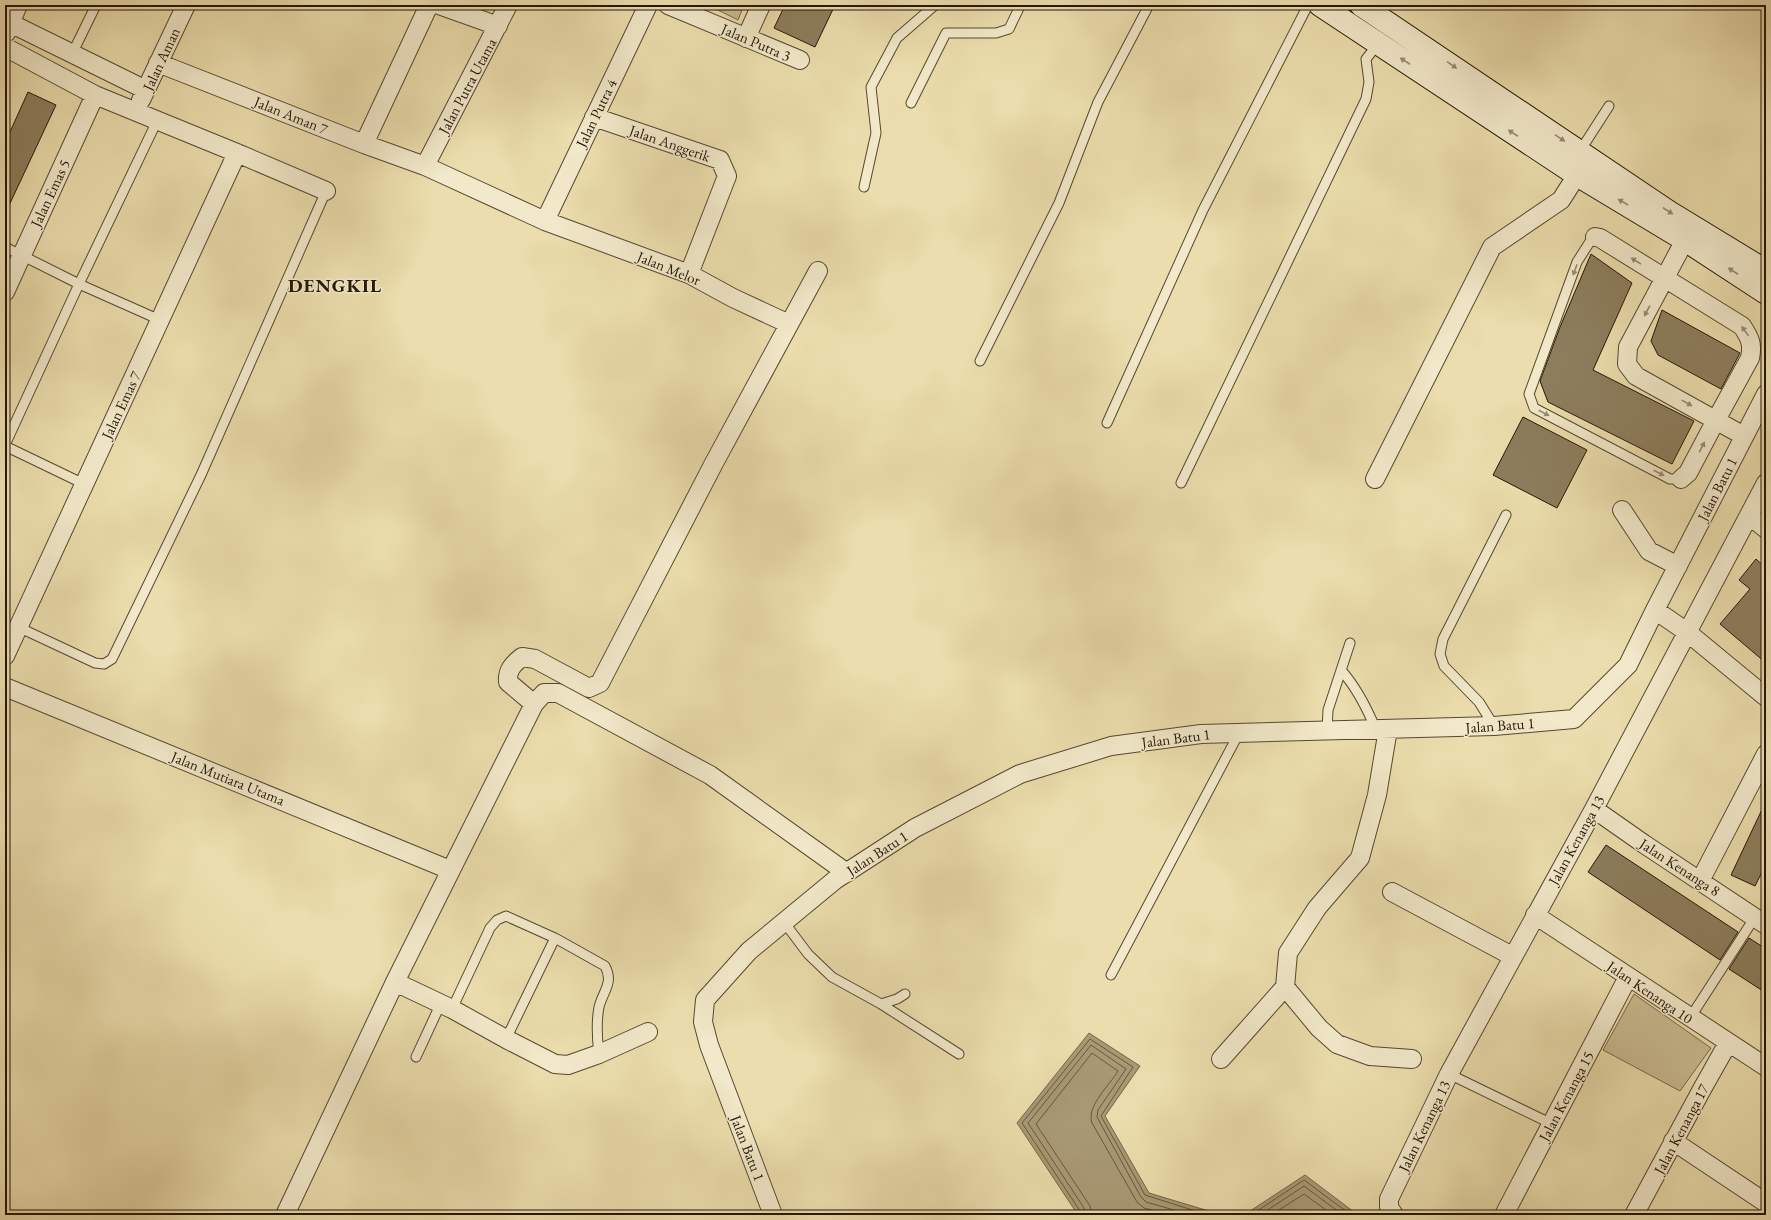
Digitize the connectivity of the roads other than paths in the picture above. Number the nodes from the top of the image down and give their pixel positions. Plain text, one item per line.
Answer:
1 (18, 5) edge
2 (96, 5) edge
3 (186, 5) edge
4 (429, 5) edge
5 (439, 5) edge
6 (508, 5) edge
7 (648, 5) edge
8 (668, 5) edge
9 (761, 5) edge
10 (935, 5) edge
11 (1019, 5) edge
12 (1149, 5) edge
13 (1308, 5) edge
14 (1320, 5) edge
15 (1361, 5) edge
16 (498, 26) junction
17 (8, 29) edge
18 (746, 38) junction
19 (1378, 44) junction
20 (5, 47) edge
21 (72, 54) junction
22 (800, 60) dead end
23 (158, 63) junction
24 (146, 90) junction
25 (95, 95) junction
26 (912, 103) dead end
27 (1609, 106) dead end
28 (136, 112) junction
29 (594, 117) junction
30 (157, 121) junction
31 (364, 144) junction
32 (1580, 151) junction
33 (237, 153) junction
34 (425, 166) junction
35 (1577, 175) junction
36 (864, 187) dead end
37 (326, 191) joint
38 (545, 221) junction
39 (1595, 237) joint
40 (1685, 240) junction
41 (5, 247) edge
42 (22, 255) junction
43 (818, 271) dead end
44 (1766, 271) edge
45 (689, 274) junction
46 (1664, 279) junction
47 (79, 284) junction
48 (5, 292) edge
49 (1766, 292) edge
50 (160, 320) junction
51 (789, 324) junction
52 (980, 361) dead end
53 (1766, 394) edge
54 (1716, 420) junction
55 (1107, 423) dead end
56 (1744, 436) junction
57 (5, 446) edge
58 (1375, 479) dead end
59 (1681, 479) joint
60 (1181, 483) dead end
61 (1766, 483) edge
62 (84, 484) junction
63 (1622, 510) dead end
64 (1506, 515) dead end
65 (1749, 515) junction
66 (1766, 529) edge
67 (1678, 566) junction
68 (1655, 610) junction
69 (18, 628) junction
70 (1688, 632) junction
71 (1350, 643) dead end
72 (5, 656) edge
73 (1341, 670) junction
74 (5, 687) edge
75 (1766, 697) edge
76 (534, 704) junction
77 (1494, 726) junction
78 (1382, 730) junction
79 (1327, 731) junction
80 (1239, 733) junction
81 (1766, 754) edge
82 (1594, 809) junction
83 (450, 870) junction
84 (847, 873) junction
85 (1700, 881) junction
86 (1392, 892) dead end
87 (1535, 916) junction
88 (1760, 921) edge
89 (784, 922) junction
90 (555, 938) junction
91 (1512, 956) junction
92 (1111, 975) dead end
93 (1628, 977) junction
94 (394, 982) junction
95 (1285, 986) junction
96 (905, 994) dead end
97 (880, 1004) junction
98 (446, 1006) junction
99 (1690, 1018) junction
100 (648, 1032) dead end
101 (506, 1040) junction
102 (1728, 1043) junction
103 (599, 1054) junction
104 (959, 1054) dead end
105 (416, 1057) dead end
106 (1221, 1059) dead end
107 (1412, 1059) dead end
108 (1766, 1068) edge
109 (1449, 1074) junction
110 (1552, 1124) junction
111 (1673, 1142) junction
112 (1766, 1203) edge
113 (1392, 1207) edge
114 (285, 1215) edge
115 (773, 1215) edge
116 (1504, 1215) edge
117 (1634, 1215) edge

1 - 17 street
2 - 21 lane
3 - 23 street, Jalan Aman
4 - 31 street
5 - 16 street
6 - 16 street, Jalan Putra Utama
7 - 29 street, Jalan Putra 4
8 - 18 street, Jalan Putra 3
9 - 18 street
10 - 36 lane
11 - 26 lane
12 - 52 lane
13 - 55 lane
14 - 19 main road
15 -> 32 main road
16 - 34 street, Jalan Putra Utama
17 - 21 street
18 - 22 street, Jalan Putra 3
35 -> 19 main road
19 - 60 lane
20 - 25 street
21 - 24 street
23 - 24 street, Jalan Aman
23 - 31 street, Jalan Aman 7
24 - 28 street, Jalan Aman
25 - 28 street
25 - 42 street, Jalan Emas 5
27 - 32 lane
28 - 30 street
29 - 38 street, Jalan Putra 4
29 - 45 street, Jalan Anggerik
30 - 33 street
30 - 47 lane
31 - 34 street, Jalan Aman 7
32 -> 44 main road
33 - 37 street
33 - 50 street, Jalan Emas 7
34 - 38 street, Jalan Melor
40 -> 35 main road
35 - 58 street
37 - 69 lane
38 - 45 street, Jalan Melor
46 -> 39 street
39 -> 59 lane
40 - 46 street
49 -> 40 main road
41 - 42 lane
42 - 47 lane
42 - 48 street, Jalan Emas 5
43 - 51 street
45 - 51 street, Jalan Melor
54 -> 46 street
46 -> 54 street
47 - 50 lane
47 - 57 lane
50 - 62 street, Jalan Emas 7
51 - 76 street
53 - 56 street, Jalan Batu 1
54 - 56 street
59 -> 54 street
56 - 67 street, Jalan Batu 1
57 - 62 lane
61 - 65 street, Jalan Kenanga 13
62 - 69 street, Jalan Emas 7
63 - 67 street
64 - 77 lane
65 - 66 street
65 - 70 street, Jalan Kenanga 13
67 - 68 street, Jalan Batu 1
68 - 70 street
68 - 77 street, Jalan Batu 1
69 - 72 street, Jalan Emas 7
70 - 75 street
70 - 82 street, Jalan Kenanga 13
71 - 73 lane
73 - 78 lane
73 - 79 lane
74 - 83 street, Jalan Mutiara Utama
76 - 83 street
76 - 84 street
77 - 78 street, Jalan Batu 1
78 - 79 street, Jalan Batu 1
78 - 95 street
79 - 80 street, Jalan Batu 1
80 - 84 street, Jalan Batu 1
80 - 92 lane
81 - 85 street
82 - 85 street, Jalan Kenanga 8
82 - 87 street, Jalan Kenanga 13
83 - 94 street
84 - 89 street, Jalan Batu 1
85 - 88 street, Jalan Kenanga 8
86 - 91 street
87 - 91 street, Jalan Kenanga 13
87 - 93 street, Jalan Kenanga 10
88 - 99 lane
89 - 97 lane
89 - 115 street, Jalan Batu 1
90 - 98 lane
90 - 101 lane
90 - 103 lane
91 - 109 street, Jalan Kenanga 13
93 - 99 street, Jalan Kenanga 10
93 - 110 street, Jalan Kenanga 15
94 - 98 street
94 - 114 street
95 - 106 street
95 - 107 street
96 - 97 lane
97 - 104 lane
98 - 101 street
98 - 105 lane
99 - 102 street, Jalan Kenanga 10
100 - 103 street
101 - 103 street
102 - 108 street, Jalan Kenanga 10
102 - 111 street, Jalan Kenanga 17
109 - 110 lane
109 - 113 street, Jalan Kenanga 13
110 - 116 street, Jalan Kenanga 15
111 - 112 street
111 - 117 street, Jalan Kenanga 17

